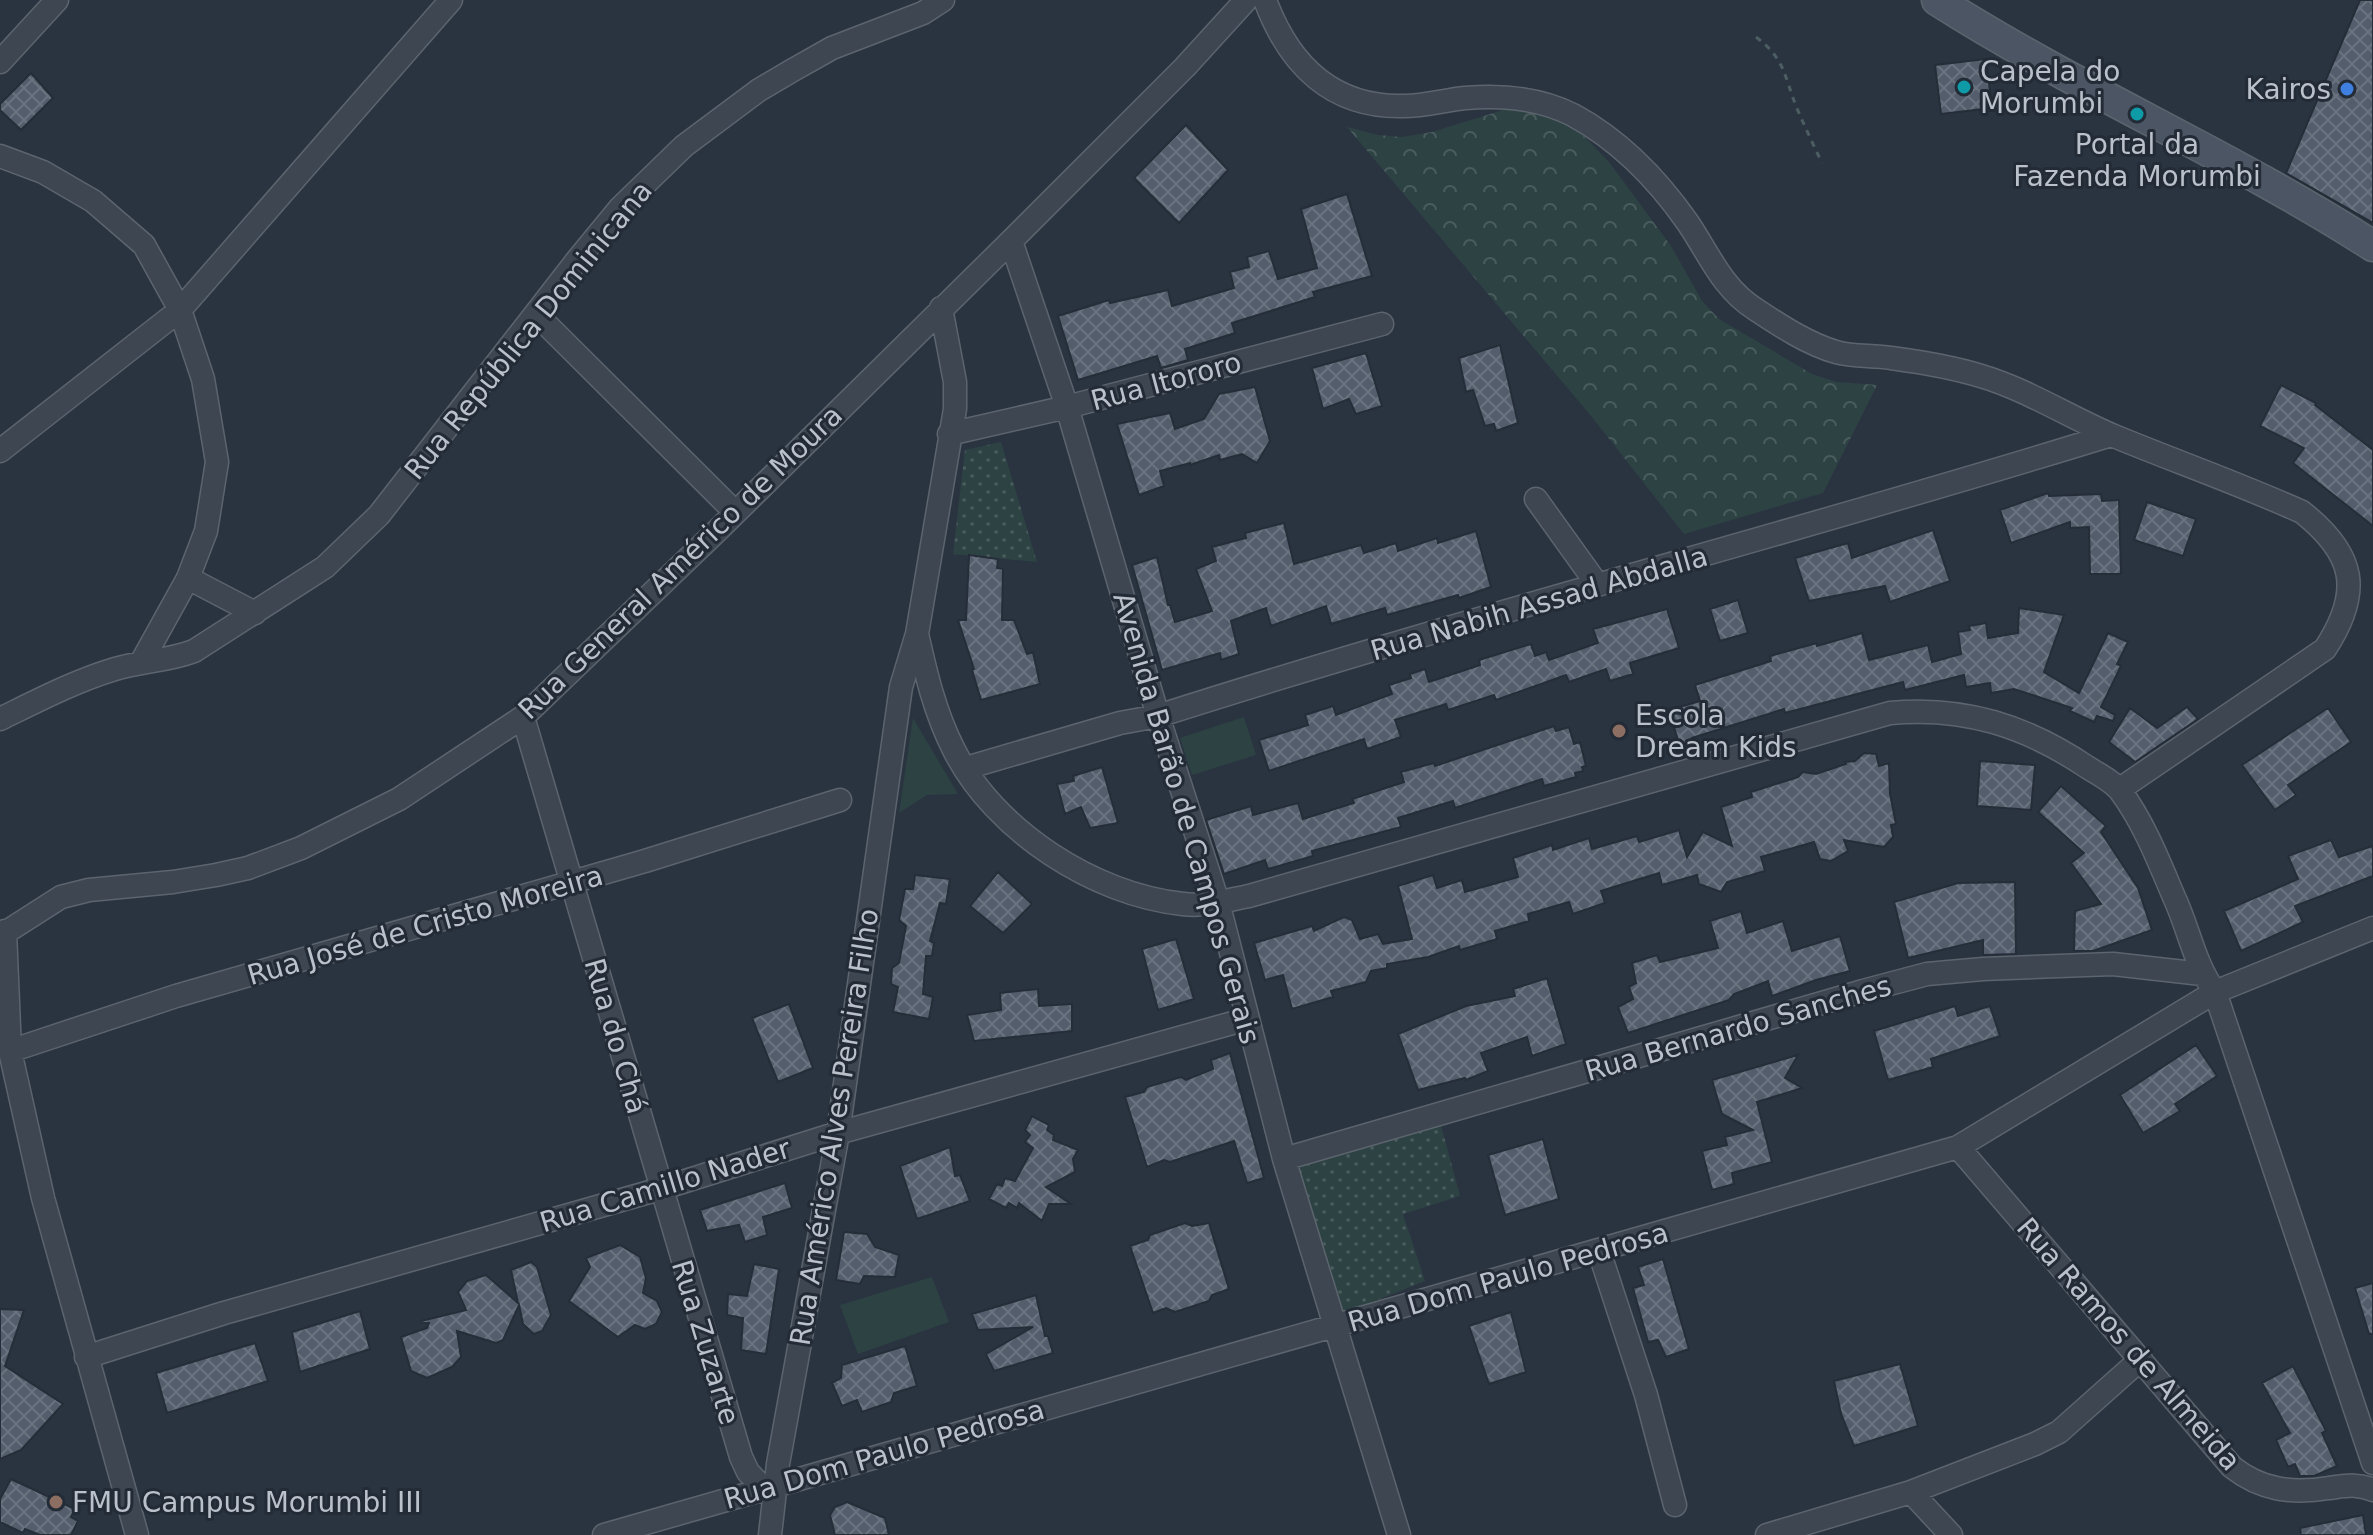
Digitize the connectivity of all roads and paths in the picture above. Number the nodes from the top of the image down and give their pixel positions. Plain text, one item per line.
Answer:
1 (57, 0) edge
2 (451, 0) edge
3 (943, 0) edge
4 (1246, 0) edge
5 (1265, 0) edge
6 (1937, 0) edge
7 (1756, 37) dead end
8 (0, 62) edge
9 (0, 156) edge
10 (1822, 163) dead end
11 (1011, 241) junction
12 (2373, 246) edge
13 (941, 308) junction
14 (180, 310) junction
15 (536, 314) junction
16 (1382, 324) dead end
17 (1067, 407) junction
18 (949, 434) junction
19 (2111, 435) junction
20 (0, 451) edge
21 (1536, 499) dead end
22 (735, 512) junction
23 (188, 578) junction
24 (1597, 584) junction
25 (255, 613) junction
26 (917, 634) junction
27 (142, 661) junction
28 (935, 710) junction
29 (1158, 716) junction
30 (523, 717) junction
31 (0, 719) edge
32 (897, 719) junction
33 (966, 768) junction
34 (2120, 789) junction
35 (840, 800) dead end
36 (572, 882) junction
37 (1218, 902) junction
38 (2373, 928) edge
39 (2, 934) edge
40 (2208, 983) junction
41 (1247, 1019) junction
42 (10, 1051) junction
43 (838, 1133) junction
44 (1958, 1147) junction
45 (1284, 1159) junction
46 (660, 1189) junction
47 (1599, 1251) junction
48 (1334, 1327) junction
49 (86, 1357) junction
50 (2141, 1359) junction
51 (2373, 1463) edge
52 (769, 1487) junction
53 (2373, 1490) edge
54 (1911, 1492) junction
55 (1675, 1505) dead end
56 (137, 1535) edge
57 (604, 1535) edge
58 (770, 1535) edge
59 (1399, 1535) edge
60 (1767, 1535) edge
61 (1951, 1535) edge

1 - 8 street
2 - 14 street
3 - 15 street, Rua República Dominicana
4 - 11 street, Rua General Américo de Moura
5 - 19 street
6 - 12 main road
7 - 10 path
9 - 14 street
11 - 13 street, Rua General Américo de Moura
11 - 17 street, Avenida Barão de Campos Gerais
13 - 18 street
13 - 22 street, Rua General Américo de Moura
14 - 20 street
14 - 23 street
15 - 22 street
15 - 25 street, Rua República Dominicana
16 - 17 street, Rua Itororo
17 - 18 street, Rua Itororo
17 - 29 street, Avenida Barão de Campos Gerais
18 - 26 street
19 - 24 street, Rua Nabih Assad Abdalla
19 - 34 street
21 - 24 street
22 - 30 street, Rua General Américo de Moura
23 - 25 street
23 - 27 street
24 - 29 street, Rua Nabih Assad Abdalla
25 - 27 street, Rua República Dominicana
26 - 28 street
26 - 32 street, Rua Américo Alves Pereira Filho
27 - 31 street, Rua República Dominicana
28 - 32 street
28 - 33 street
29 - 33 street, Rua Nabih Assad Abdalla
29 - 37 street, Avenida Barão de Campos Gerais
30 - 36 street, Rua do Chá
30 - 39 street, Rua General Américo de Moura
32 - 43 street, Rua Américo Alves Pereira Filho
33 - 37 street
34 - 37 street
34 - 40 street
35 - 36 street, Rua José de Cristo Moreira
36 - 42 street, Rua José de Cristo Moreira
36 - 46 street, Rua do Chá
37 - 41 street, Avenida Barão de Campos Gerais
38 - 40 street, Rua Dom Paulo Pedrosa
39 - 42 street
40 - 44 street, Rua Dom Paulo Pedrosa
40 - 45 street, Rua Bernardo Sanches
40 - 51 street
41 - 43 street, Rua Camillo Nader
41 - 45 street, Avenida Barão de Campos Gerais
42 - 49 street
43 - 46 street, Rua Camillo Nader
43 - 52 street, Rua Américo Alves Pereira Filho
44 - 47 street, Rua Dom Paulo Pedrosa
44 - 50 street, Rua Ramos de Almeida
45 - 48 street, Avenida Barão de Campos Gerais
46 - 49 street, Rua Camillo Nader
46 - 52 street, Rua Zuzarte
47 - 48 street, Rua Dom Paulo Pedrosa
47 - 55 street
48 - 52 street, Rua Dom Paulo Pedrosa
48 - 59 street, Avenida Barão de Campos Gerais
49 - 56 street
50 - 53 street, Rua Ramos de Almeida
50 - 54 street
52 - 57 street, Rua Dom Paulo Pedrosa
52 - 58 street, Rua Américo Alves Pereira Filho
54 - 60 street
54 - 61 street

